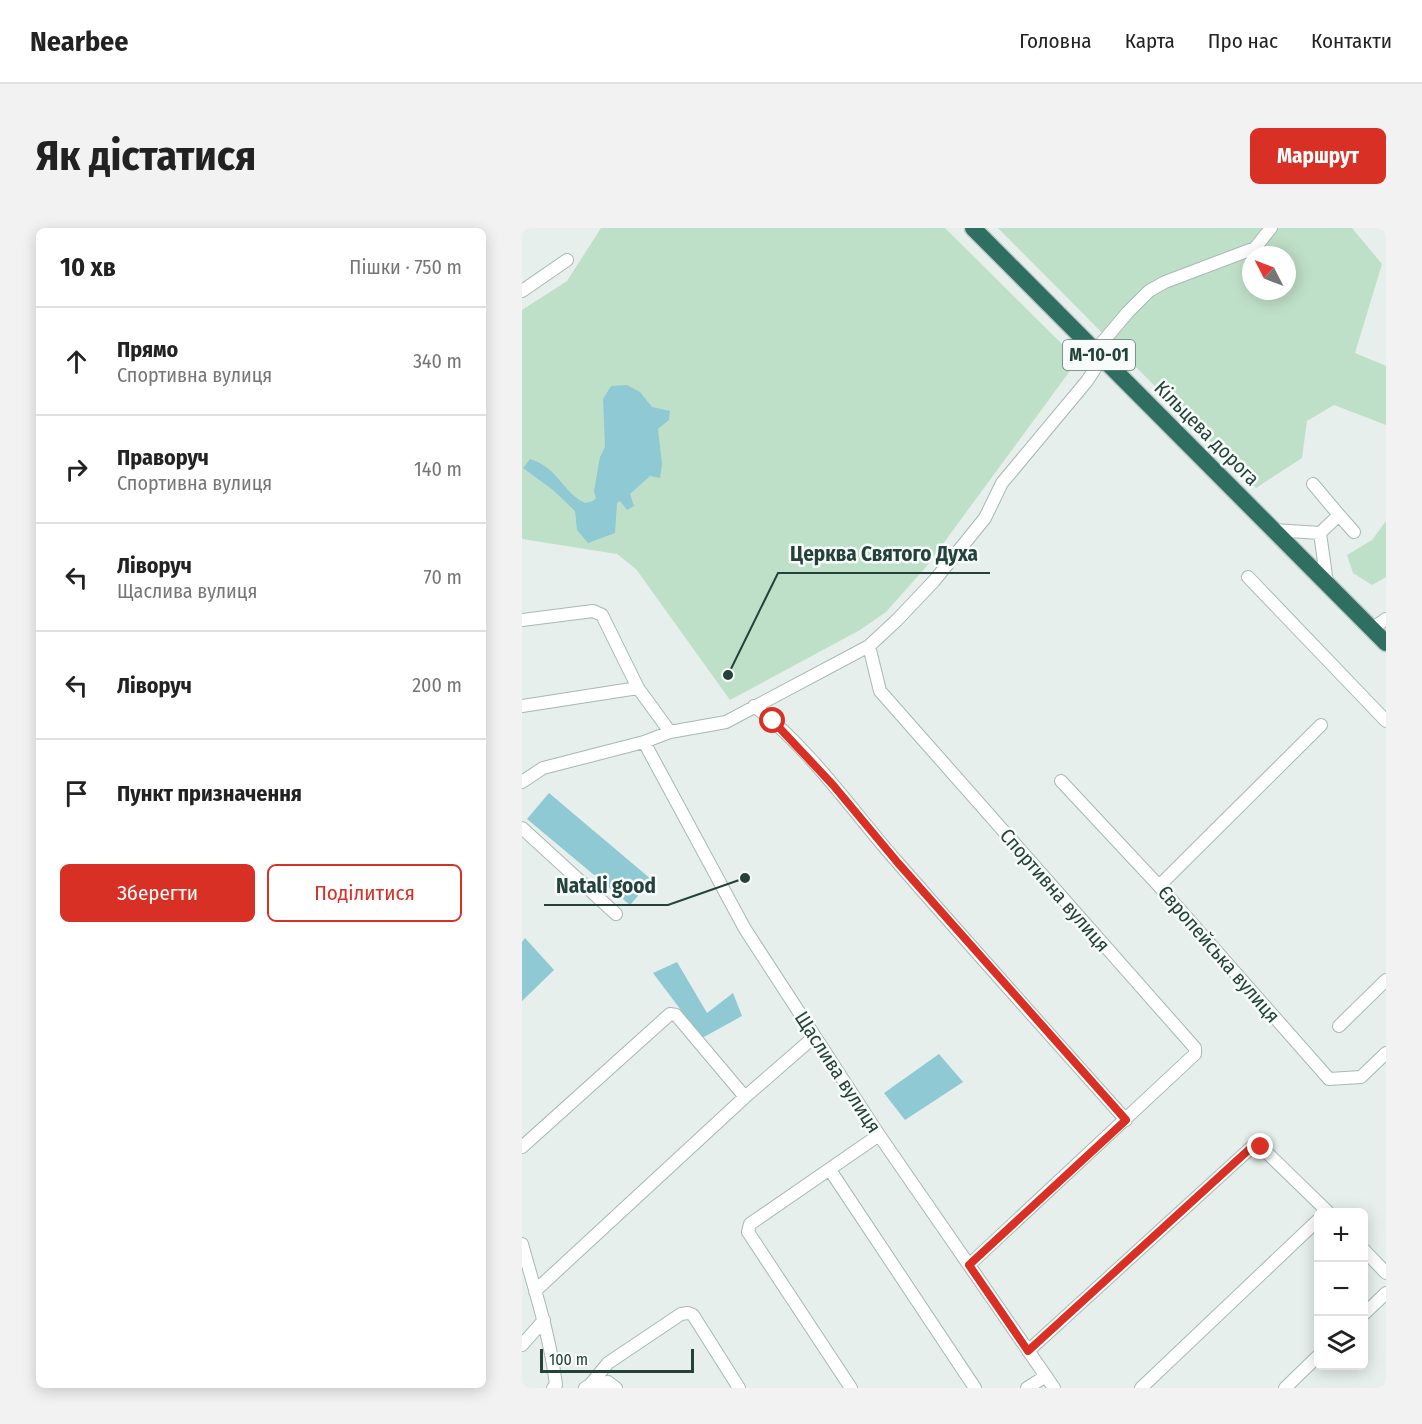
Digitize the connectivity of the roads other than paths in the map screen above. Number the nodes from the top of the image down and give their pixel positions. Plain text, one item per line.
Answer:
1 (973, 228) edge
2 (1272, 228) edge
3 (567, 260) dead end
4 (522, 291) edge
5 (1098, 354) junction
6 (1313, 484) dead end
7 (1339, 515) junction
8 (1274, 530) junction
9 (1354, 532) dead end
10 (1320, 533) junction
11 (1248, 577) dead end
12 (1327, 583) junction
13 (1386, 619) edge
14 (522, 620) edge
15 (1372, 629) junction
16 (1386, 643) edge
17 (869, 646) junction
18 (638, 688) junction
19 (522, 706) edge
20 (754, 706) junction
21 (1386, 721) edge
22 (1321, 725) dead end
23 (670, 732) junction
24 (644, 742) junction
25 (1061, 781) dead end
26 (522, 782) edge
27 (522, 828) edge
28 (1159, 886) junction
29 (616, 914) dead end
30 (1386, 980) edge
31 (1338, 1026) dead end
32 (814, 1036) junction
33 (1386, 1053) edge
34 (746, 1097) junction
35 (1126, 1120) junction
36 (879, 1135) junction
37 (522, 1147) edge
38 (830, 1170) junction
39 (1323, 1208) edge
40 (1314, 1224) edge
41 (522, 1244) edge
42 (1368, 1254) edge
43 (969, 1265) junction
44 (1386, 1273) edge
45 (535, 1291) junction
46 (1386, 1293) edge
47 (1368, 1310) edge
48 (544, 1320) junction
49 (522, 1345) edge
50 (1028, 1351) junction
51 (1314, 1360) edge
52 (1046, 1376) junction
53 (556, 1387) edge
54 (587, 1387) edge
55 (616, 1388) edge
56 (739, 1388) edge
57 (851, 1388) edge
58 (975, 1388) edge
59 (1027, 1388) edge
60 (1054, 1388) edge
61 (1141, 1388) edge
62 (1285, 1388) edge

1 - 5 highway, Кільцева дорога / М-10-01
2 - 5 street
3 - 4 street
5 - 8 highway, Кільцева дорога / М-10-01
5 - 17 street
6 - 7 street
7 - 9 street
7 - 10 street
8 - 10 street
8 - 12 highway, Кільцева дорога / М-10-01
10 - 12 street
11 - 21 street
12 - 15 highway, Кільцева дорога / М-10-01
13 - 15 street
14 - 18 street
15 - 16 highway, Кільцева дорога / М-10-01
17 - 20 street
17 - 35 street, Спортивна вулиця
18 - 19 street
18 - 23 street
20 - 23 street
20 - 35 street
22 - 28 street
23 - 24 street
24 - 26 street
24 - 32 street, Щаслива вулиця
25 - 28 street, Європейська вулиця
27 - 29 street
28 - 33 street, Європейська вулиця
30 - 31 street
32 - 34 street
32 - 36 street, Щаслива вулиця
34 - 37 street
34 - 45 street
35 - 43 street, Спортивна вулиця
36 - 38 street
36 - 43 street, Щаслива вулиця
38 - 57 street
38 - 58 street
39 - 50 street
40 - 61 street
41 - 45 street
42 - 44 street
43 - 50 street, Щаслива вулиця
45 - 48 street
46 - 47 street
48 - 49 street
48 - 53 street
50 - 52 street, Щаслива вулиця
51 - 62 street
52 - 59 street
52 - 60 street, Щаслива вулиця
54 - 55 street
54 - 56 street

